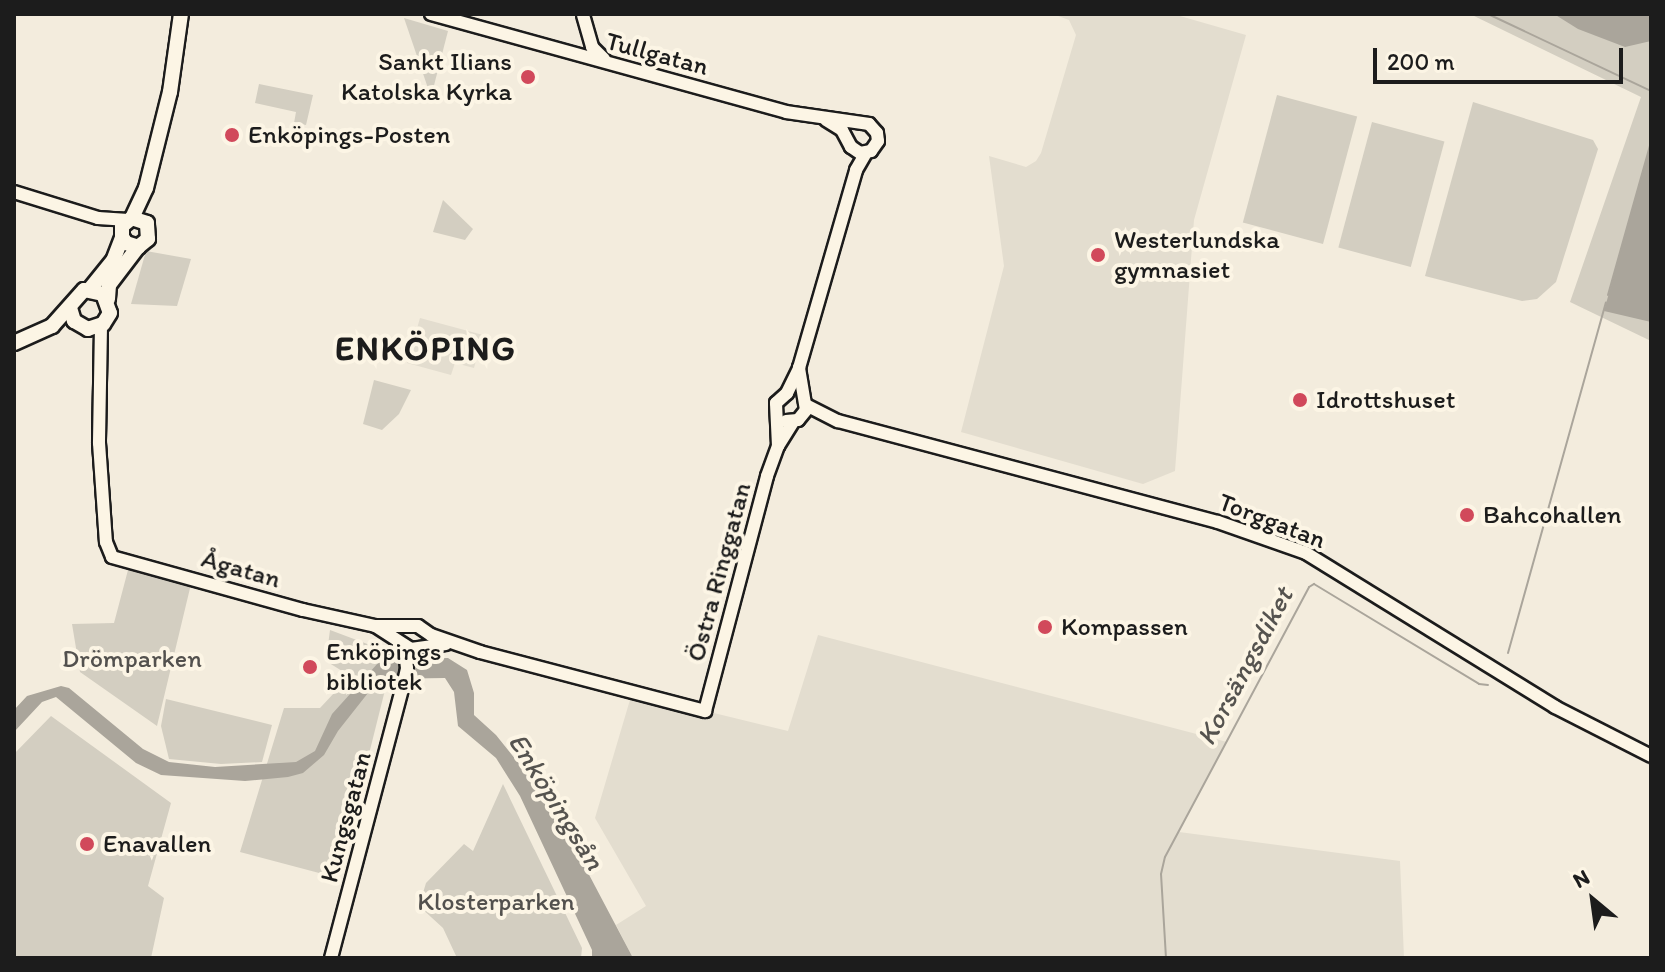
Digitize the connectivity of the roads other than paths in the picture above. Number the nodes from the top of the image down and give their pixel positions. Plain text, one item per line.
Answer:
1 (181, 14) edge
2 (431, 14) edge
3 (583, 15) edge
4 (573, 52) junction
5 (610, 63) junction
6 (826, 120) junction
7 (857, 124) junction
8 (850, 142) junction
9 (866, 153) junction
10 (856, 170) junction
11 (146, 188) junction
12 (14, 192) edge
13 (98, 218) junction
14 (130, 219) junction
15 (147, 223) junction
16 (122, 236) junction
17 (138, 247) junction
18 (90, 289) junction
19 (108, 299) junction
20 (70, 308) junction
21 (89, 327) junction
22 (34, 335) junction
23 (14, 343) edge
24 (799, 368) junction
25 (787, 393) junction
26 (804, 402) junction
27 (779, 416) junction
28 (795, 421) junction
29 (838, 421) junction
30 (778, 446) junction
31 (375, 626) junction
32 (407, 627) junction
33 (412, 649) junction
34 (705, 711) joint
35 (1651, 756) edge
36 (331, 958) edge

1 - 11 main road
2 - 4 street, Tullgatan
3 - 4 street
3 - 5 street
4 - 5 street, Tullgatan
5 - 6 street, Tullgatan
6 - 7 street, Tullgatan
6 - 8 street, Tullgatan
7 - 8 street
7 - 9 street
8 - 9 street
8 - 10 street
9 - 10 street
10 - 24 street
11 - 14 main road
11 - 15 main road
12 - 13 street
13 - 14 street
13 - 16 street
14 - 15 main road
14 - 16 main road
15 - 17 main road
16 - 17 main road
16 - 18 main road
17 - 19 main road
18 - 19 main road
18 - 20 main road
19 - 21 main road
20 - 21 main road
20 - 22 main road
21 - 22 main road
21 - 31 street, Ågatan
22 - 23 main road
24 - 25 street
24 - 26 street
25 - 26 street
25 - 27 street
26 - 28 street
26 - 29 street, Torggatan
27 - 28 street
27 - 30 street, Östra Ringgatan
28 - 29 street, Torggatan
28 - 30 street, Östra Ringgatan
29 - 35 street, Torggatan
30 - 34 street, Östra Ringgatan
31 - 32 street, Ågatan
31 - 33 street, Ågatan
32 - 33 street
32 - 33 street, Ågatan
33 - 34 street, Ågatan
33 - 36 street, Kungsgatan

